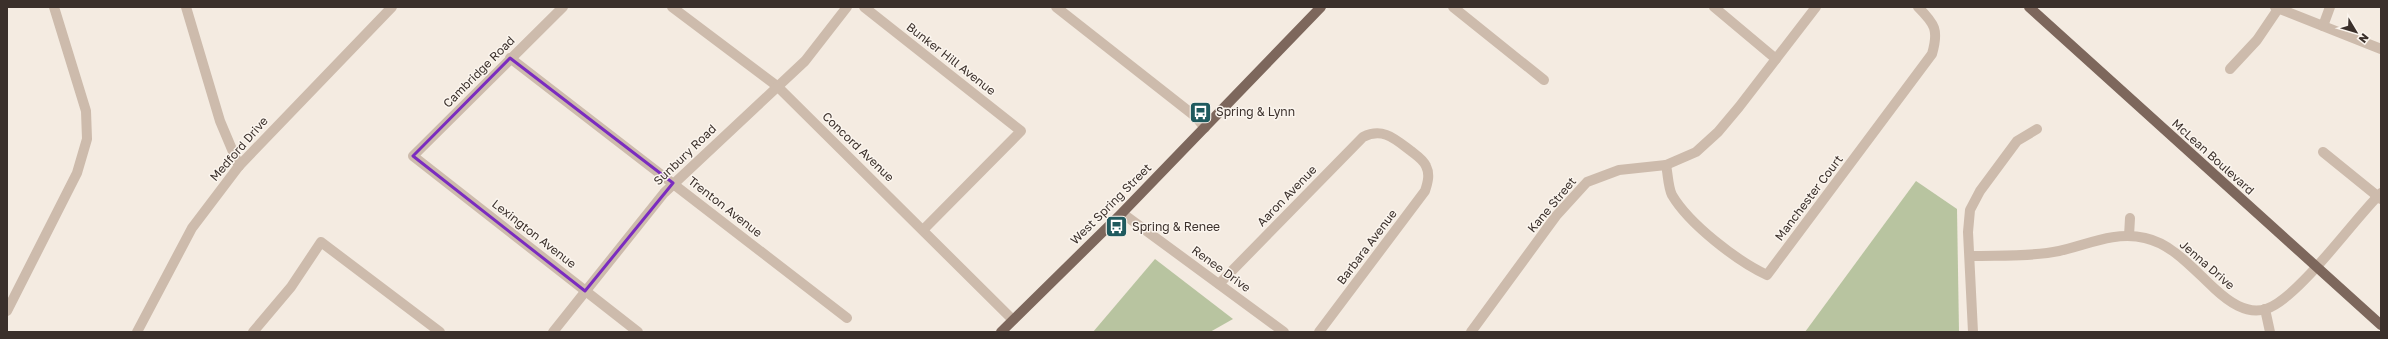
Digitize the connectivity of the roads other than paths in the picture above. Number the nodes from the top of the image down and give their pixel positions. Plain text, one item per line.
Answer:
1 (54, 7) edge
2 (186, 7) edge
3 (392, 7) edge
4 (563, 7) edge
5 (672, 7) edge
6 (847, 7) edge
7 (864, 7) edge
8 (1056, 7) edge
9 (1321, 7) edge
10 (1453, 7) edge
11 (1714, 7) edge
12 (1815, 7) edge
13 (1918, 7) edge
14 (2029, 7) edge
15 (2330, 7) edge
16 (2277, 8) edge
17 (2323, 26) junction
18 (2381, 48) edge
19 (510, 58) junction
20 (1776, 59) junction
21 (2230, 69) dead end
22 (1544, 80) dead end
23 (777, 86) junction
24 (1205, 128) junction
25 (2037, 129) dead end
26 (2323, 152) dead end
27 (413, 156) joint
28 (239, 166) junction
29 (1666, 166) junction
30 (1429, 175) joint
31 (673, 183) junction
32 (2380, 196) edge
33 (1122, 213) junction
34 (2130, 218) dead end
35 (923, 230) junction
36 (2129, 236) junction
37 (1971, 256) junction
38 (2315, 266) junction
39 (1219, 284) junction
40 (586, 291) junction
41 (2265, 309) junction
42 (7, 311) edge
43 (847, 318) dead end
44 (1013, 320) junction
45 (2381, 325) edge
46 (137, 332) edge
47 (253, 332) edge
48 (440, 332) edge
49 (553, 332) edge
50 (638, 332) edge
51 (1002, 332) edge
52 (1284, 332) edge
53 (1320, 332) edge
54 (1471, 332) edge
55 (1973, 332) edge
56 (2270, 332) edge

1 - 42 street
2 - 28 street
3 - 28 street, Medford Drive
4 - 19 street, Cambridge Road
5 - 23 street, Concord Avenue
6 - 23 street, Sunbury Road
7 - 35 street, Bunker Hill Avenue
8 - 24 street
9 - 24 main road, West Spring Street
10 - 22 street
11 - 20 street
12 - 20 street, Kane Street
13 - 29 street, Manchester Court
14 - 38 main road, McLean Boulevard
15 - 17 street
16 - 17 street
16 - 21 street
17 - 18 street
19 - 27 street, Cambridge Road
19 - 31 street, Trenton Avenue
20 - 29 street, Kane Street
23 - 31 street, Sunbury Road
23 - 35 street, Concord Avenue
24 - 33 main road, West Spring Street
25 - 37 street
26 - 32 street
27 - 40 street, Lexington Avenue
28 - 46 street, Medford Drive
29 - 54 street, Kane Street
30 - 39 street, Aaron Avenue
30 - 53 street, Barbara Avenue
31 - 40 street, Sunbury Road
31 - 43 street, Trenton Avenue
32 - 38 street
33 - 39 street, Renee Drive
33 - 44 main road, West Spring Street
34 - 36 street
35 - 44 street, Concord Avenue
36 - 37 street, Jenna Drive
36 - 41 street, Jenna Drive
37 - 55 street
38 - 41 street
38 - 45 main road, McLean Boulevard
39 - 52 street, Renee Drive
40 - 49 street, Sunbury Road
40 - 50 street, Lexington Avenue
41 - 56 street
44 - 51 main road, West Spring Street
47 - 48 street

